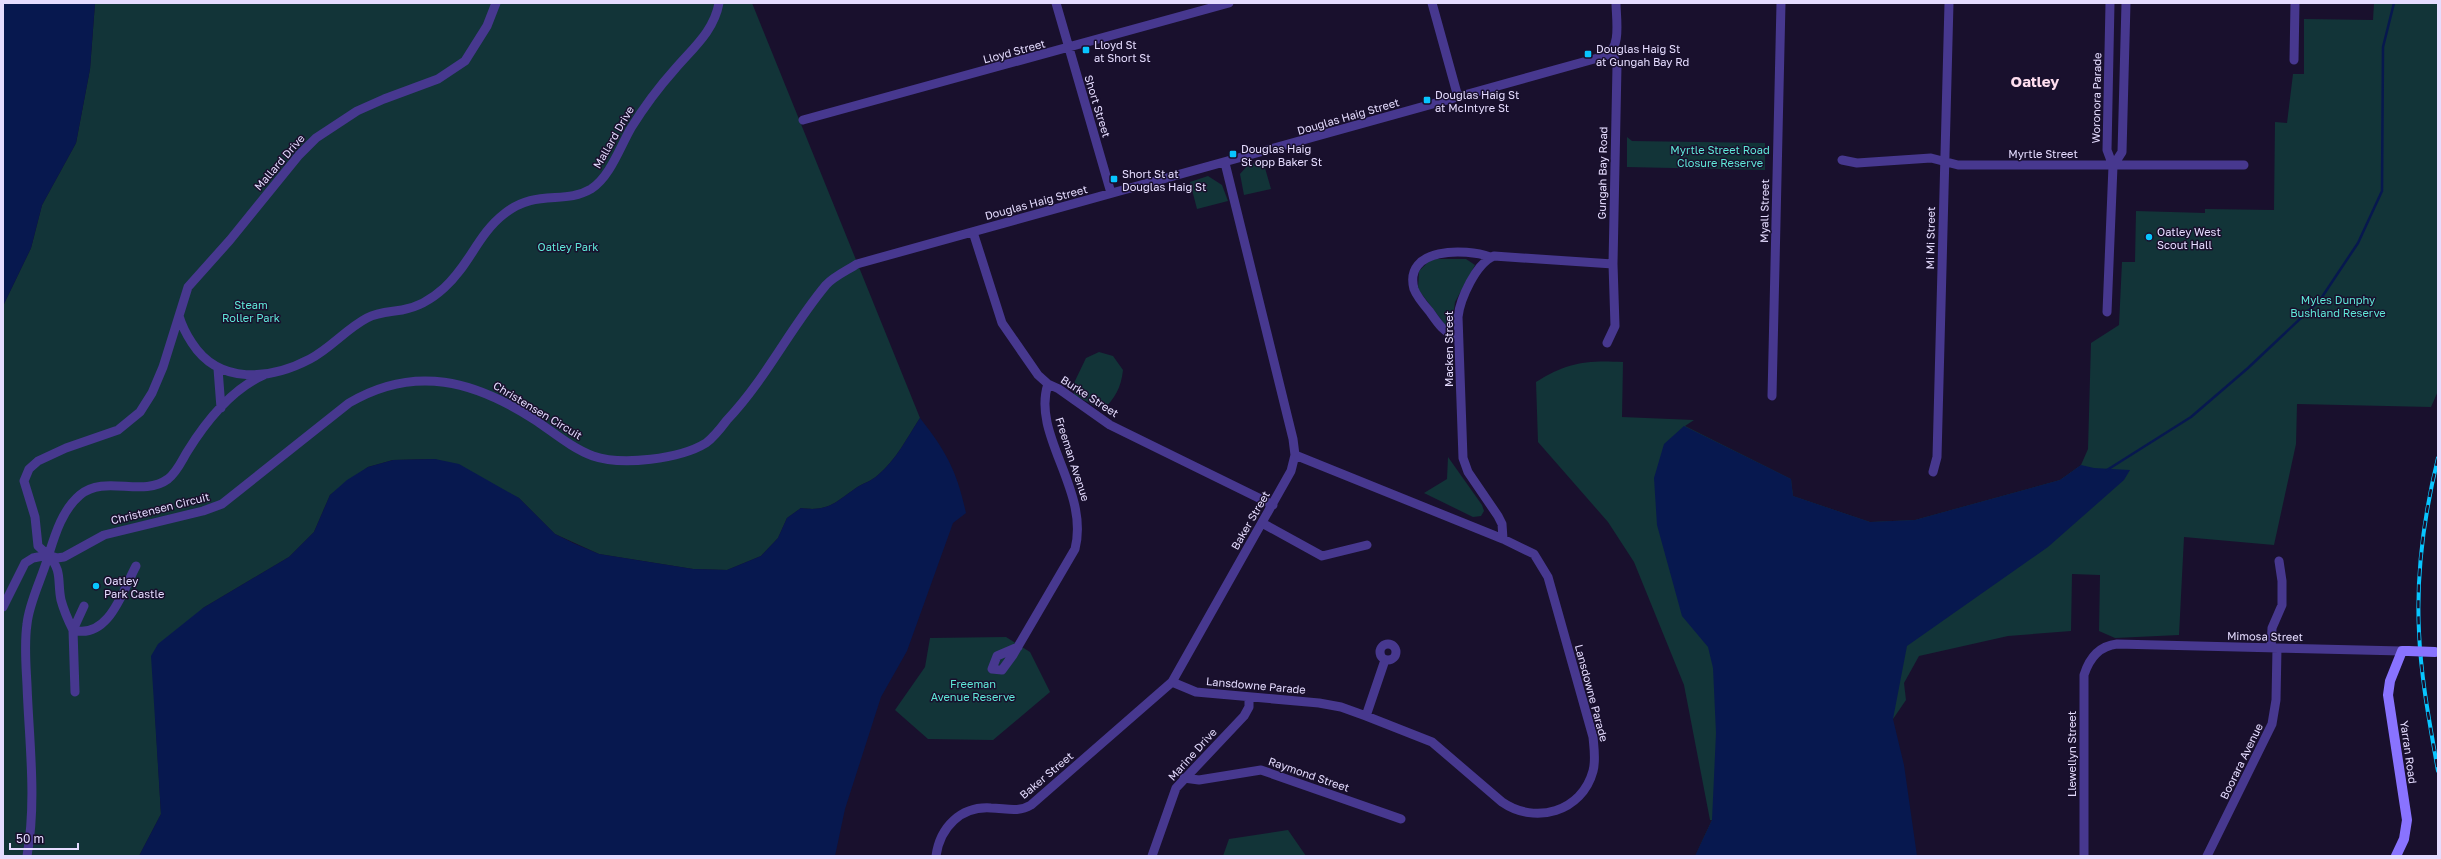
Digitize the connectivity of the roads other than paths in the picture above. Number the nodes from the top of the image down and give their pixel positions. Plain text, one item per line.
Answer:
1 (496, 3) edge
2 (719, 3) edge
3 (1056, 3) edge
4 (1229, 3) edge
5 (1432, 3) edge
6 (1616, 3) edge
7 (1781, 3) edge
8 (1949, 3) edge
9 (2110, 3) edge
10 (2126, 3) edge
11 (2295, 3) edge
12 (2109, 27) junction
13 (2126, 27) junction
14 (1068, 49) junction
15 (1612, 52) junction
16 (2294, 60) dead end
17 (2108, 82) junction
18 (2124, 83) junction
19 (1458, 98) junction
20 (804, 120) dead end
21 (1842, 160) dead end
22 (1944, 162) junction
23 (1225, 163) junction
24 (2113, 166) junction
25 (2244, 166) dead end
26 (1111, 193) junction
27 (973, 232) junction
28 (1490, 257) junction
29 (857, 264) joint
30 (1613, 264) junction
31 (2106, 312) dead end
32 (179, 315) junction
33 (1458, 338) junction
34 (1607, 343) dead end
35 (218, 369) junction
36 (269, 373) junction
37 (1048, 384) junction
38 (1772, 396) dead end
39 (221, 408) junction
40 (1295, 455) junction
41 (1933, 472) dead end
42 (1273, 505) junction
43 (1262, 523) junction
44 (1503, 539) junction
45 (1367, 545) dead end
46 (48, 555) junction
47 (2279, 560) dead end
48 (136, 566) dead end
49 (84, 606) dead end
50 (3, 607) edge
51 (73, 630) junction
52 (1018, 647) dead end
53 (2274, 648) junction
54 (2405, 651) junction
55 (2437, 652) edge
56 (2095, 656) joint
57 (1386, 660) dead end
58 (1172, 682) junction
59 (75, 692) dead end
60 (1249, 697) junction
61 (1366, 716) junction
62 (1184, 778) junction
63 (1401, 819) dead end
64 (27, 856) edge
65 (936, 856) edge
66 (1152, 856) edge
67 (2084, 856) edge
68 (2207, 856) edge
69 (2396, 856) edge

1 - 32 street, Mallard Drive
2 - 36 street, Mallard Drive
3 - 14 street, Short Street
4 - 14 street, Lloyd Street
5 - 19 street
6 - 15 street, Gungah Bay Road
7 - 38 street, Myall Street
8 - 22 street, Mi Mi Street
9 - 12 street, Woronora Parade
10 - 13 street
11 - 16 street
12 - 13 street
12 - 17 street, Woronora Parade
13 - 18 street
14 - 20 street, Lloyd Street
14 - 26 street, Short Street
15 - 19 street, Douglas Haig Street
15 - 30 street, Gungah Bay Road
17 - 18 street
17 - 24 street, Woronora Parade
18 - 24 street
19 - 23 street, Douglas Haig Street
21 - 22 street, Myrtle Street
22 - 24 street, Myrtle Street
22 - 41 street, Mi Mi Street
23 - 26 street, Douglas Haig Street
23 - 40 street, Baker Street
24 - 25 street, Myrtle Street
24 - 31 street, Woronora Parade
26 - 27 street, Douglas Haig Street
27 - 29 street, Douglas Haig Street
27 - 37 street, Burke Street
28 - 30 street
28 - 33 street, Macken Street
28 - 33 street
29 - 46 street, Christensen Circuit
30 - 34 street, Gungah Bay Road
32 - 35 street
32 - 46 street
33 - 44 street, Macken Street
35 - 36 street
35 - 39 street
36 - 39 street
37 - 42 street, Burke Street
37 - 52 street, Freeman Avenue
39 - 46 street
40 - 42 street, Baker Street
40 - 44 street, Lansdowne Parade
42 - 43 street, Baker Street
43 - 45 street
43 - 58 street, Baker Street
44 - 61 street, Lansdowne Parade
46 - 50 street, Christensen Circuit
46 - 51 street
46 - 64 street
47 - 53 street, Boorara Avenue
48 - 51 street
49 - 51 street
51 - 59 street
53 - 54 street, Mimosa Street
53 - 56 street, Mimosa Street
53 - 68 street, Boorara Avenue
54 - 55 street, Mimosa Street, bridge
54 - 69 street, Yarran Road
56 - 67 street, Llewellyn Street
57 - 61 street
58 - 60 street, Lansdowne Parade
58 - 65 street, Baker Street
60 - 61 street, Lansdowne Parade
60 - 62 street, Marine Drive
62 - 63 street, Raymond Street
62 - 66 street, Marine Drive

